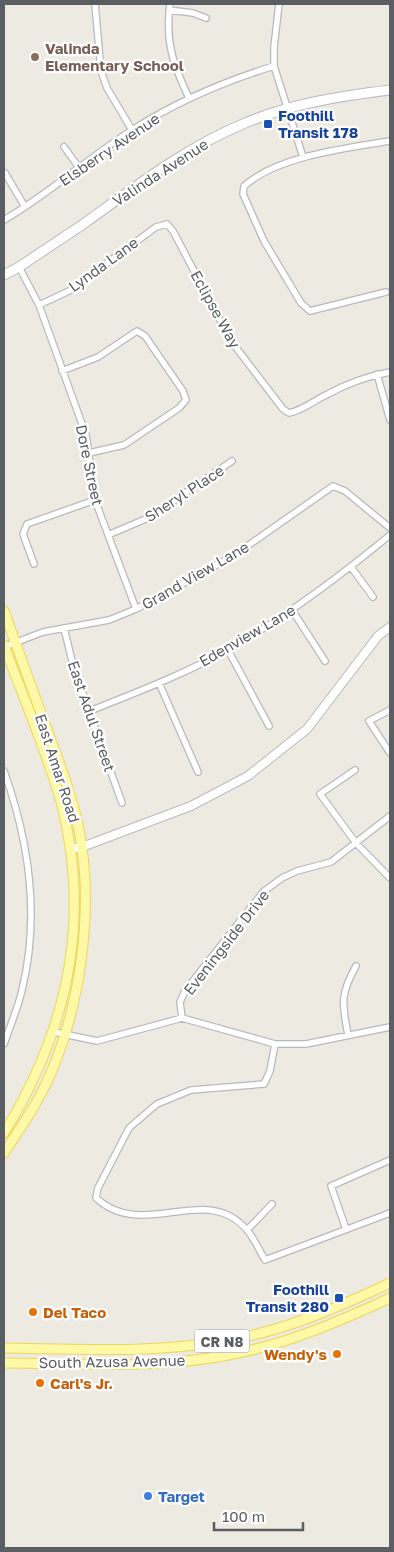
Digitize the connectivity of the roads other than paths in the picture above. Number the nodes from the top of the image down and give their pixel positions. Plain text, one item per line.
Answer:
1 (95, 4) edge
2 (279, 4) edge
3 (170, 7) edge
4 (206, 18) dead end
5 (274, 66) junction
6 (390, 90) edge
7 (189, 98) junction
8 (288, 108) junction
9 (132, 130) junction
10 (390, 141) edge
11 (64, 147) dead end
12 (303, 157) junction
13 (80, 169) junction
14 (5, 173) edge
15 (25, 207) junction
16 (4, 220) edge
17 (167, 224) joint
18 (19, 267) junction
19 (4, 274) edge
20 (386, 292) dead end
21 (39, 305) junction
22 (62, 371) junction
23 (390, 372) edge
24 (376, 374) junction
25 (390, 420) edge
26 (89, 453) junction
27 (232, 461) dead end
28 (95, 500) junction
29 (390, 528) edge
30 (108, 534) junction
31 (390, 535) edge
32 (34, 564) dead end
33 (351, 568) junction
34 (372, 597) dead end
35 (136, 609) junction
36 (292, 610) junction
37 (4, 612) edge
38 (390, 627) edge
39 (64, 628) junction
40 (15, 641) junction
41 (4, 646) edge
42 (228, 650) junction
43 (325, 661) dead end
44 (159, 683) junction
45 (390, 710) edge
46 (90, 711) junction
47 (269, 726) dead end
48 (390, 753) edge
49 (355, 770) dead end
50 (4, 772) edge
51 (198, 772) dead end
52 (122, 803) dead end
53 (390, 816) edge
54 (356, 843) junction
55 (82, 847) junction
56 (70, 849) junction
57 (390, 878) edge
58 (356, 966) dead end
59 (182, 1018) junction
60 (390, 1028) edge
61 (54, 1032) junction
62 (348, 1035) junction
63 (65, 1036) junction
64 (4, 1044) edge
65 (275, 1044) junction
66 (4, 1133) edge
67 (4, 1153) edge
68 (390, 1160) edge
69 (272, 1204) dead end
70 (390, 1213) edge
71 (247, 1230) junction
72 (346, 1230) junction
73 (390, 1283) edge
74 (390, 1298) edge
75 (4, 1348) edge
76 (63, 1348) junction
77 (4, 1362) edge
78 (63, 1363) junction

1 - 9 street
2 - 5 street
3 - 4 street
3 - 7 street
5 - 7 street, Elsberry Avenue
5 - 8 street
6 - 8 main road, Valinda Avenue
7 - 9 street, Elsberry Avenue
8 - 12 street
8 - 18 main road, Valinda Avenue
9 - 13 street, Elsberry Avenue
10 - 12 street
11 - 13 street
12 - 20 street
13 - 15 street, Elsberry Avenue
14 - 15 street
15 - 16 street, Elsberry Avenue
17 - 21 street, Lynda Lane
17 - 24 street, Eclipse Way
18 - 19 main road, Valinda Avenue
18 - 21 street, Dore Street
21 - 22 street, Dore Street
22 - 26 street, Dore Street
22 - 26 street
23 - 24 street
24 - 25 street
26 - 28 street, Dore Street
27 - 30 street, Sheryl Place
28 - 30 street, Dore Street
28 - 32 street
29 - 35 street, Grand View Lane
30 - 35 street, Dore Street
31 - 33 street, Edenview Lane
33 - 34 street
33 - 36 street, Edenview Lane
35 - 39 street, Grand View Lane
36 - 42 street, Edenview Lane
36 - 43 street
37 - 40 main road, East Amar Road
38 - 55 street
39 - 40 street, Grand View Lane
39 - 46 street, East Adul Street
40 - 41 street, Grand View Lane
40 - 55 main road, East Amar Road
41 - 56 main road, East Amar Road
42 - 44 street, Edenview Lane
42 - 47 street
44 - 46 street, Edenview Lane
44 - 51 street
45 - 48 street
46 - 52 street, East Adul Street
49 - 54 street
50 - 64 street
53 - 54 street, Eveningside Drive
54 - 57 street
54 - 59 street, Eveningside Drive
55 - 56 street
55 - 63 main road, East Amar Road
56 - 61 main road, East Amar Road
58 - 62 street
59 - 63 street
59 - 65 street
60 - 62 street
61 - 63 street
61 - 66 main road, East Amar Road
62 - 65 street
63 - 67 main road, East Amar Road
65 - 71 street
68 - 72 street
69 - 71 street
70 - 72 street
71 - 72 street
73 - 76 main road, South Azusa Avenue / CR N8
74 - 78 main road, South Azusa Avenue / CR N8
75 - 76 main road, South Azusa Avenue / CR N8
76 - 78 main road
77 - 78 main road, South Azusa Avenue / CR N8

